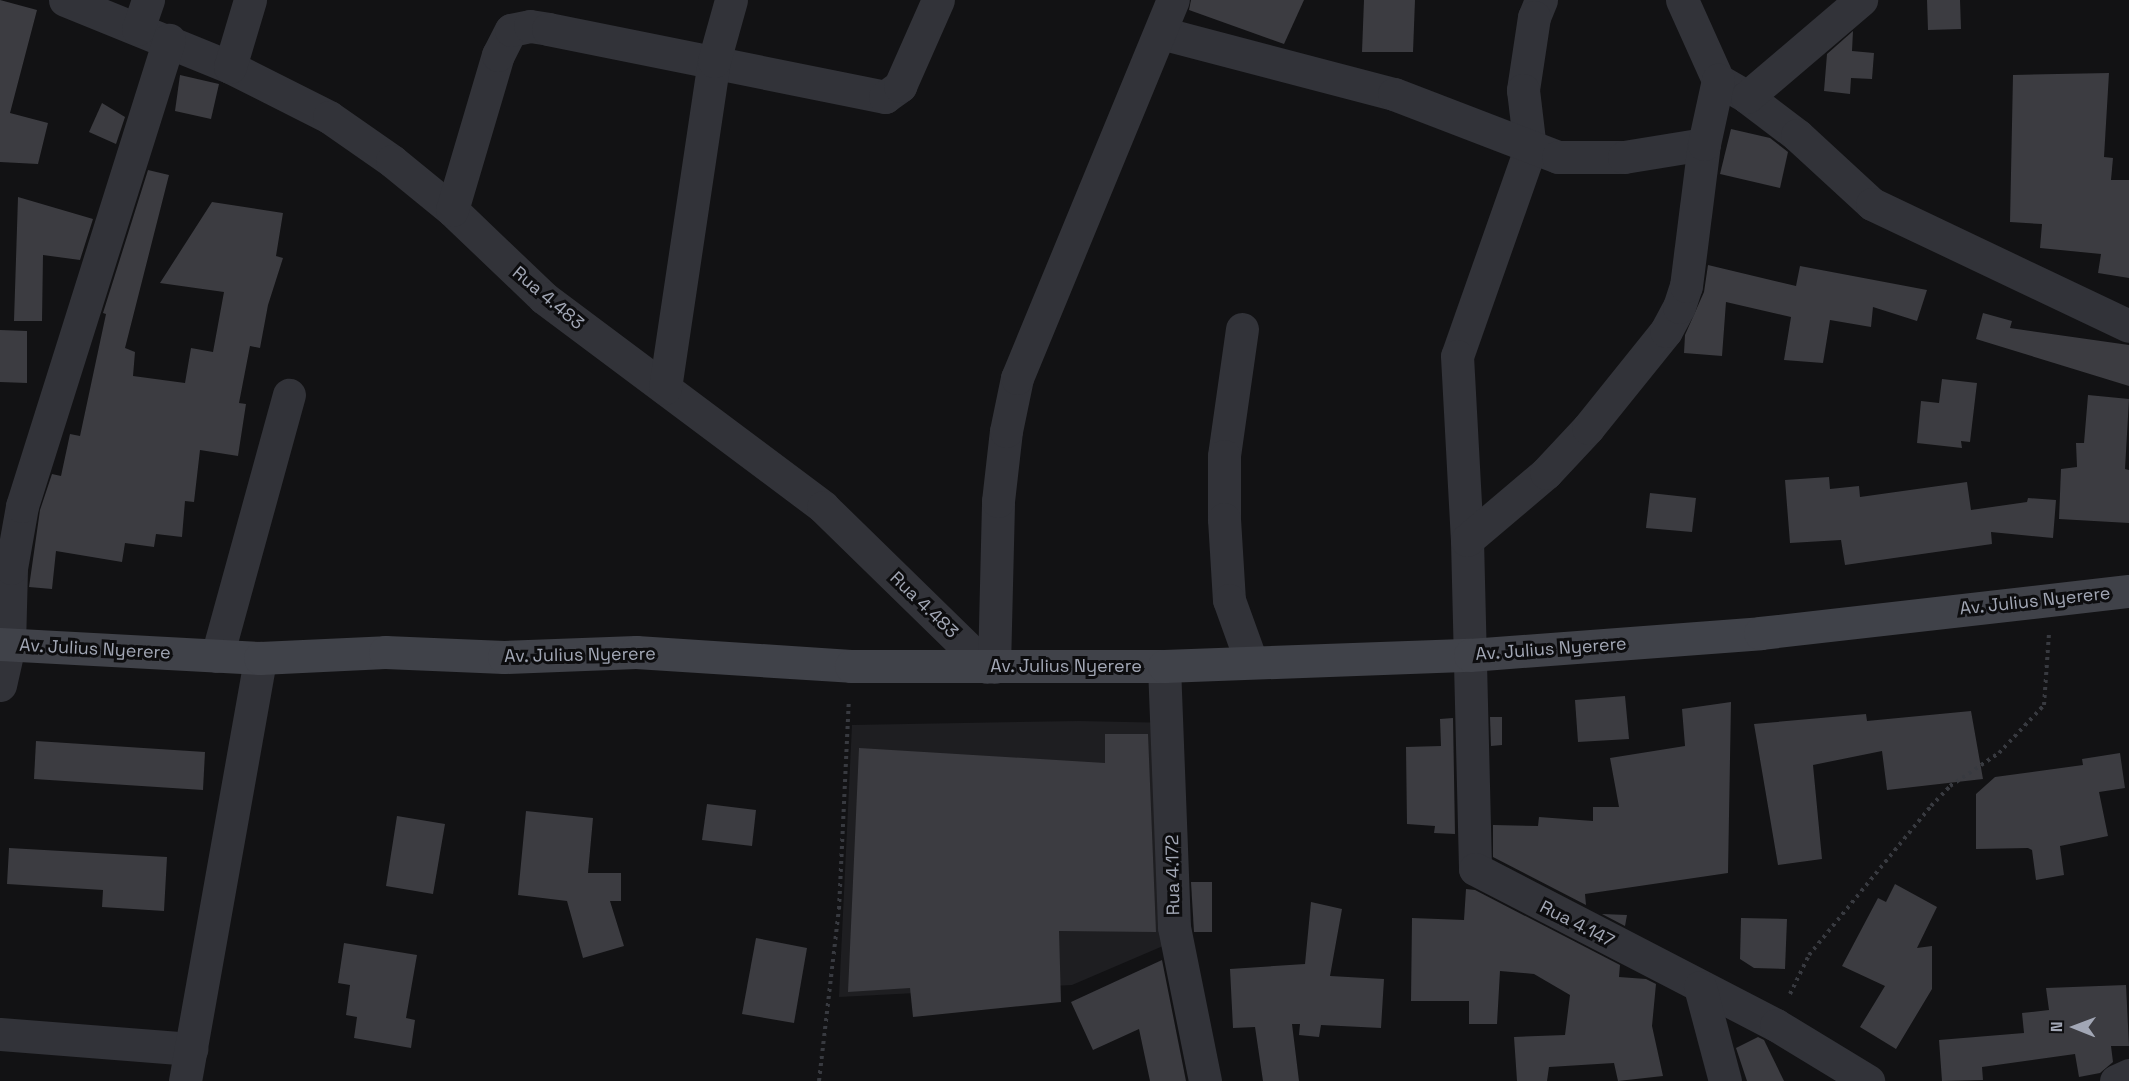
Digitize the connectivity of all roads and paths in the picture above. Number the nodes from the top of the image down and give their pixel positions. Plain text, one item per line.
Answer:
1 (64, 0) edge
2 (250, 0) edge
3 (731, 0) edge
4 (938, 0) edge
5 (1173, 0) edge
6 (1541, 0) edge
7 (1682, 0) edge
8 (1862, 0) edge
9 (143, 15) edge
10 (1161, 33) junction
11 (169, 40) junction
12 (714, 61) junction
13 (231, 67) junction
14 (1718, 80) junction
15 (1747, 97) junction
16 (1704, 144) junction
17 (1530, 149) junction
18 (452, 210) junction
19 (2129, 326) edge
20 (1242, 329) dead end
21 (665, 388) junction
22 (289, 395) dead end
23 (1467, 540) junction
24 (2129, 591) edge
25 (2051, 599) junction
26 (4, 645) edge
27 (1470, 655) junction
28 (217, 656) junction
29 (260, 658) junction
30 (1251, 661) junction
31 (851, 666) junction
32 (1164, 666) junction
33 (990, 667) junction
34 (0, 685) edge
35 (1700, 987) junction
36 (1776, 1024) junction
37 (0, 1034) edge
38 (190, 1049) junction
39 (2129, 1075) edge
40 (184, 1081) edge
41 (819, 1081) edge
42 (1205, 1081) edge
43 (1725, 1081) edge
44 (1868, 1081) edge
45 (2116, 1081) edge

1 - 9 street, Rua 4.483
2 - 13 street
3 - 12 street
4 - 12 street
5 - 10 street
6 - 17 street
7 - 14 street
8 - 15 street
9 - 11 street, Rua 4.483
10 - 17 street
10 - 33 street
11 - 13 street, Rua 4.483
11 - 26 street
12 - 18 street
12 - 21 street
13 - 18 street, Rua 4.483
14 - 15 street
14 - 16 street
15 - 19 street
16 - 17 street
16 - 23 street
17 - 23 street
18 - 21 street, Rua 4.483
20 - 30 street
21 - 33 street, Rua 4.483
22 - 28 street
23 - 27 street
24 - 25 main road, Av. Julius Nyerere
25 - 27 main road, Av. Julius Nyerere
25 - 36 path
26 - 28 main road, Av. Julius Nyerere
26 - 34 street
27 - 30 main road, Av. Julius Nyerere
27 - 35 street, Rua 4.147
28 - 29 main road, Av. Julius Nyerere
29 - 31 main road, Av. Julius Nyerere
29 - 38 street
30 - 32 main road, Av. Julius Nyerere
31 - 33 main road, Av. Julius Nyerere
31 - 41 path
32 - 33 main road, Av. Julius Nyerere
32 - 42 street, Rua 4.172
35 - 36 street, Rua 4.147
35 - 43 street
36 - 44 street, Rua 4.147
37 - 38 street
38 - 40 street
39 - 45 street

